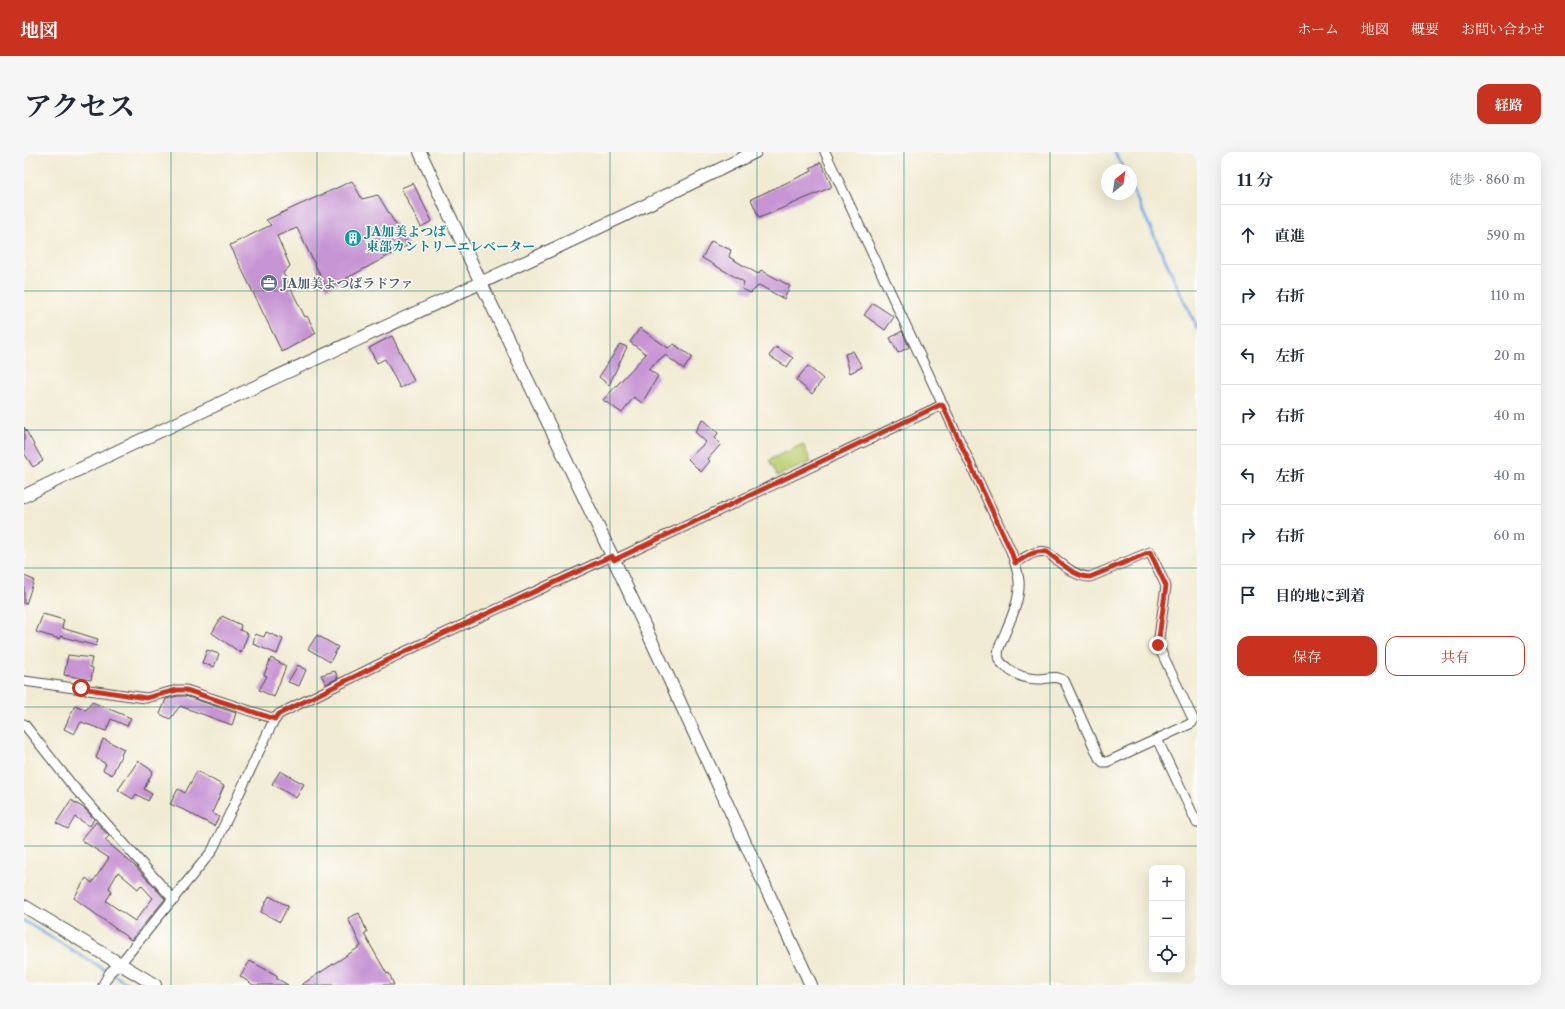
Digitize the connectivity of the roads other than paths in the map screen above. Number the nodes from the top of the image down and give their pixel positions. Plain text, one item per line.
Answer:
1 (420, 152) edge
2 (755, 152) edge
3 (825, 152) edge
4 (481, 283) junction
5 (942, 404) junction
6 (24, 496) edge
7 (607, 559) junction
8 (1015, 563) junction
9 (24, 681) edge
10 (275, 719) junction
11 (24, 724) edge
12 (1157, 739) junction
13 (1197, 823) edge
14 (174, 900) junction
15 (24, 906) edge
16 (120, 964) junction
17 (106, 978) edge
18 (155, 985) edge
19 (811, 985) edge

1 - 4 street
2 - 4 street
3 - 5 street
4 - 6 street
4 - 7 street
5 - 7 street
5 - 8 street
7 - 10 street
7 - 19 street
8 - 12 street
8 - 12 street
9 - 10 street
10 - 14 street
11 - 14 street
12 - 13 street
14 - 16 street
15 - 16 street
16 - 17 street
16 - 18 street

